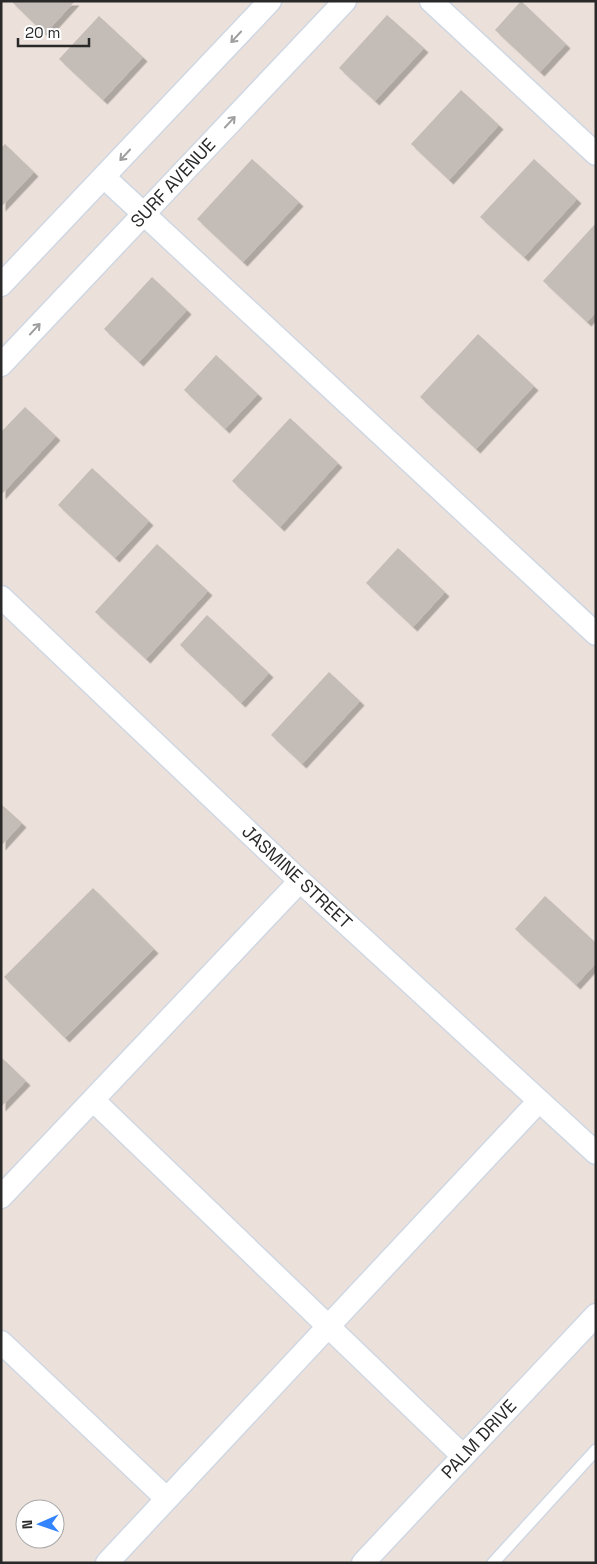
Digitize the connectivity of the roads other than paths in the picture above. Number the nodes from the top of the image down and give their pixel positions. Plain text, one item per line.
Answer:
1 (270, 1) edge
2 (345, 1) edge
3 (431, 1) edge
4 (596, 154) edge
5 (104, 177) junction
6 (143, 214) junction
7 (1, 285) edge
8 (1, 365) edge
9 (1, 597) edge
10 (596, 634) edge
11 (300, 881) junction
12 (93, 1100) junction
13 (539, 1101) junction
14 (596, 1153) edge
15 (1, 1197) edge
16 (596, 1316) edge
17 (328, 1326) junction
18 (1, 1342) edge
19 (596, 1450) edge
20 (463, 1456) junction
21 (167, 1499) junction
22 (107, 1563) edge
23 (363, 1563) edge
24 (493, 1563) edge

1 -> 5 street
6 -> 2 street, SURF AVENUE
3 - 4 street
5 - 6 street
5 - 7 street
8 -> 6 street, SURF AVENUE
6 - 10 street
9 - 11 street, JASMINE STREET
11 - 12 street
11 - 13 street, JASMINE STREET
12 - 15 street
12 - 17 street
13 - 14 street, JASMINE STREET
13 - 17 street
16 - 20 street, PALM DRIVE
17 - 20 street
17 - 21 street
18 - 21 street
19 - 24 lane
20 - 23 street, PALM DRIVE
21 - 22 street

